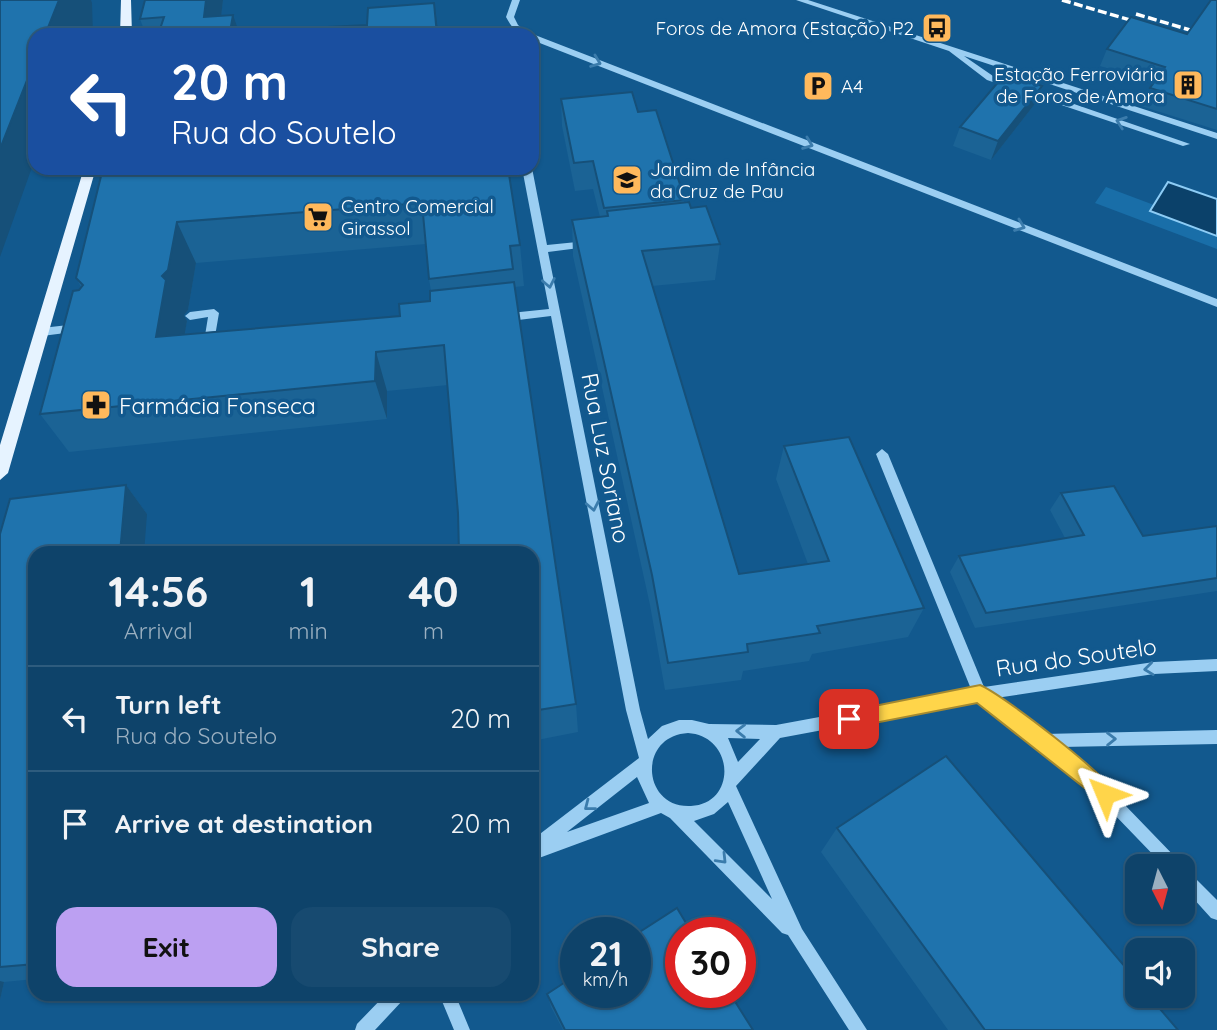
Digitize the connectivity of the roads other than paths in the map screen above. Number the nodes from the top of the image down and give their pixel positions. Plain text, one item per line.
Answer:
1 (126, 0) edge
2 (516, 0) edge
3 (800, 0) edge
4 (126, 28) edge
5 (517, 28) edge
6 (539, 40) edge
7 (949, 49) junction
8 (1217, 136) edge
9 (1186, 144) dead end
10 (88, 175) edge
11 (528, 175) edge
12 (594, 243) edge
13 (542, 249) junction
14 (1217, 303) edge
15 (554, 312) junction
16 (190, 316) dead end
17 (485, 320) edge
18 (87, 327) edge
19 (42, 332) junction
20 (221, 350) edge
21 (882, 454) dead end
22 (0, 473) edge
23 (1217, 665) edge
24 (980, 694) junction
25 (706, 731) junction
26 (776, 732) junction
27 (1217, 737) edge
28 (1042, 741) junction
29 (644, 760) junction
30 (731, 784) junction
31 (669, 808) junction
32 (539, 845) edge
33 (539, 849) edge
34 (1163, 854) edge
35 (1195, 889) edge
36 (1217, 912) edge
37 (796, 935) junction
38 (390, 1001) edge
39 (450, 1001) edge
40 (363, 1030) edge
41 (462, 1030) edge
42 (859, 1030) edge

1 - 4 main road
2 - 5 street
3 - 7 street
6 -> 14 street
7 - 8 street
9 -> 7 lane
10 - 19 main road
11 - 13 street, Rua Luz Soriano
12 - 13 street
13 -> 15 street, Rua Luz Soriano
15 - 17 street
15 -> 29 street, Rua Luz Soriano
16 - 20 street
18 - 19 street
19 - 22 main road
21 - 24 street
23 -> 24 street, Rua do Soutelo
24 - 26 street, Rua do Soutelo
24 - 28 street
26 -> 25 street, Rua do Soutelo
25 - 29 street
25 - 30 street
26 - 30 street
28 -> 27 street
28 - 34 street
29 - 31 street
29 -> 32 street
30 - 31 street
30 - 37 street
31 - 33 street
31 -> 37 street
35 - 36 street
37 - 42 street
38 - 40 street
39 - 41 street

